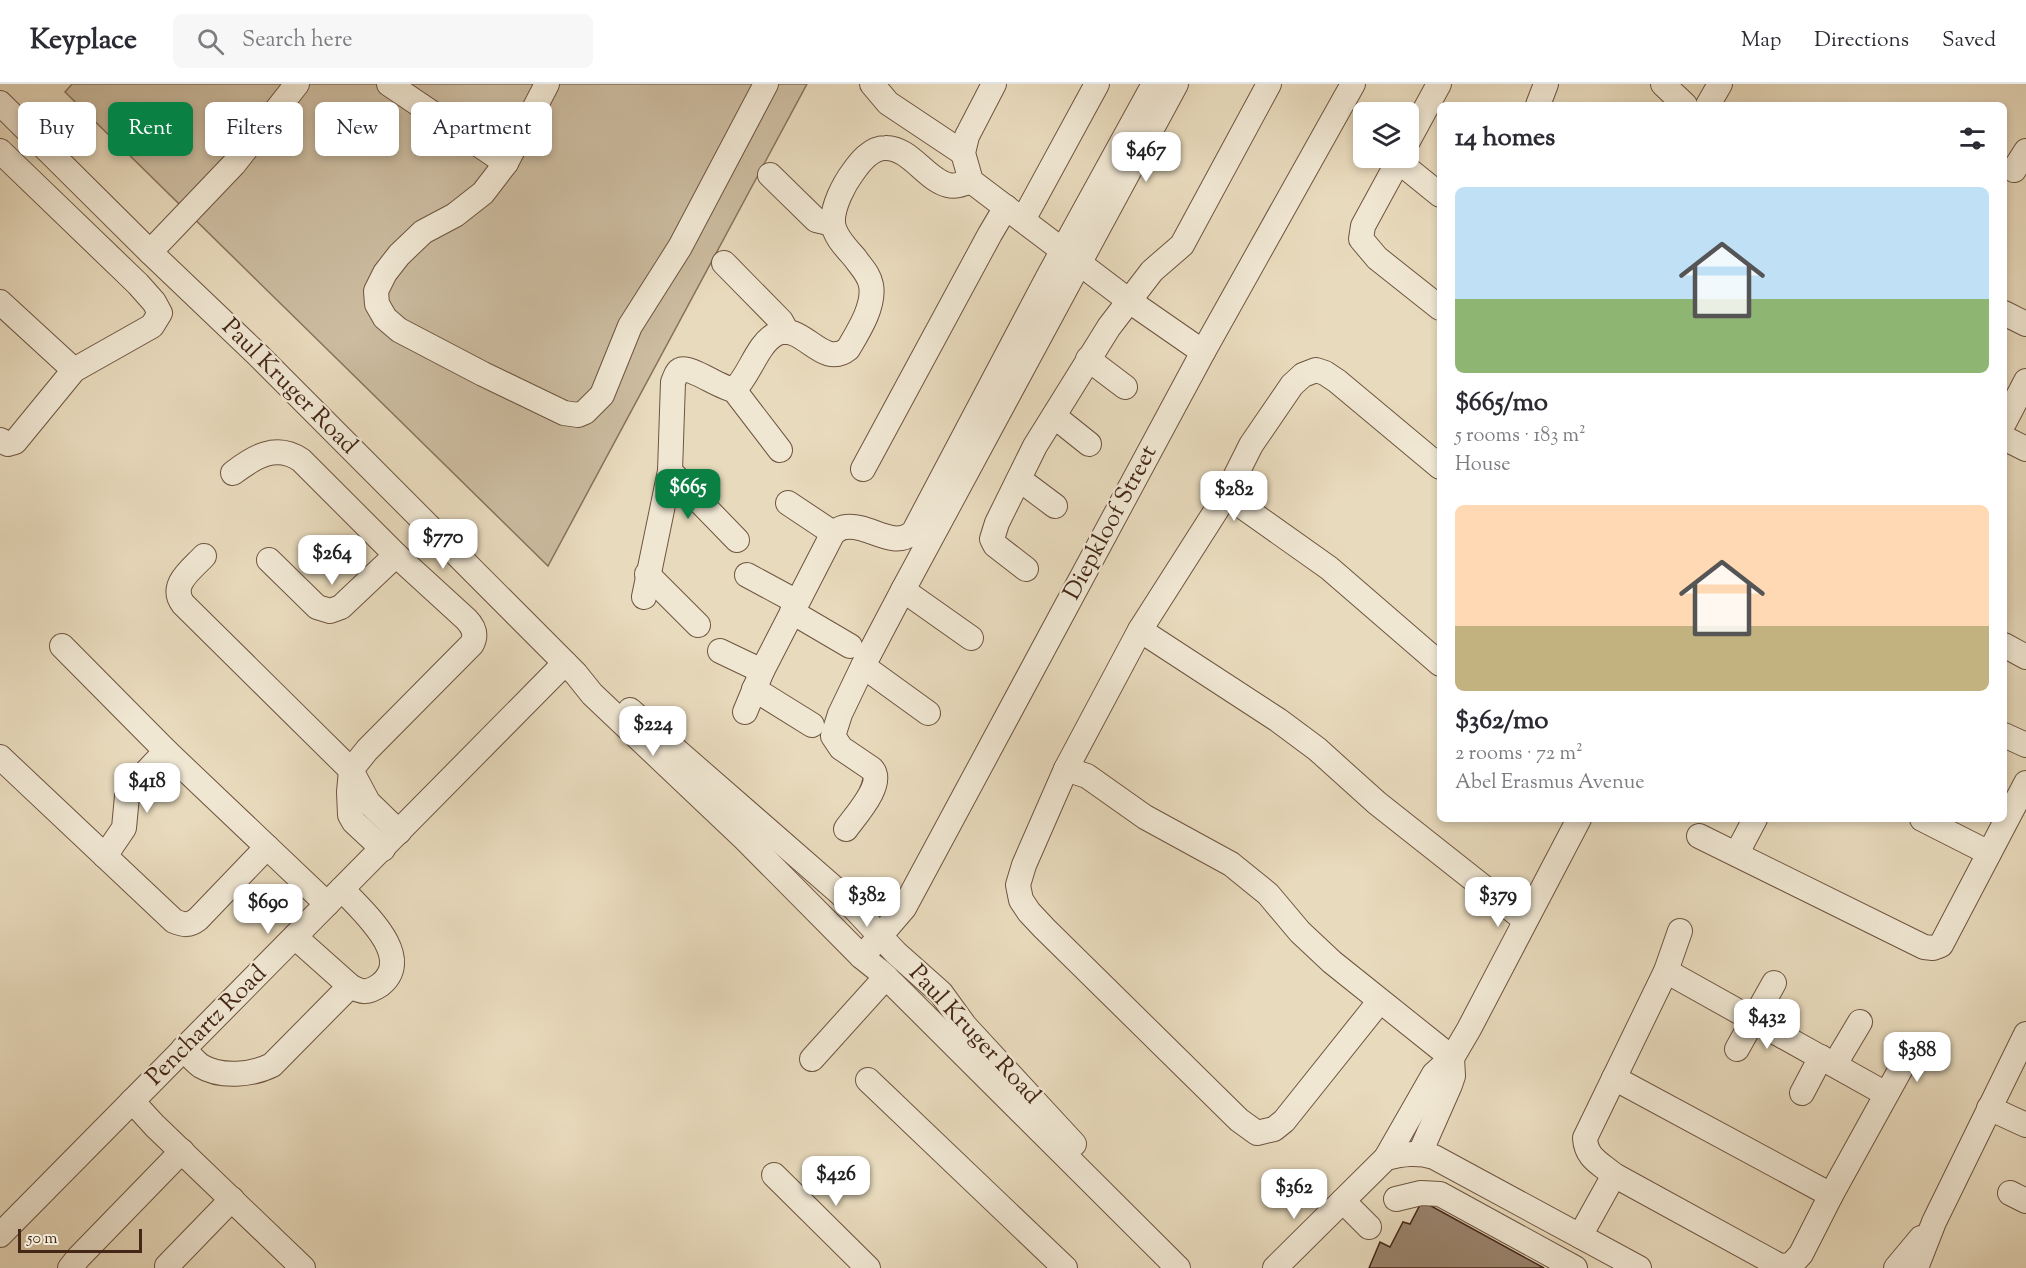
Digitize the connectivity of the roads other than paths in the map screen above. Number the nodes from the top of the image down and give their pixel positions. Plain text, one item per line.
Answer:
1 (297, 84) edge
2 (389, 84) edge
3 (547, 84) edge
4 (766, 84) edge
5 (872, 84) edge
6 (994, 84) edge
7 (1097, 84) edge
8 (1154, 84) edge
9 (1176, 84) edge
10 (1269, 84) edge
11 (1353, 84) edge
12 (1439, 84) edge
13 (1546, 84) edge
14 (1663, 84) edge
15 (1720, 84) edge
16 (1539, 102) edge
17 (1682, 102) edge
18 (1710, 102) edge
19 (0, 103) edge
20 (1419, 122) edge
21 (0, 151) edge
22 (963, 153) junction
23 (506, 163) junction
24 (1394, 168) edge
25 (1415, 168) edge
26 (770, 175) dead end
27 (971, 182) junction
28 (1437, 192) edge
29 (1015, 214) junction
30 (833, 224) junction
31 (150, 252) junction
32 (1071, 256) junction
33 (723, 263) dead end
34 (1128, 300) junction
35 (0, 302) edge
36 (1437, 306) edge
37 (2007, 314) edge
38 (2026, 324) edge
39 (787, 332) junction
40 (1203, 352) junction
41 (1088, 359) junction
42 (74, 370) junction
43 (2026, 381) edge
44 (1125, 387) dead end
45 (734, 390) junction
46 (1054, 416) junction
47 (2007, 417) edge
48 (0, 440) edge
49 (2007, 440) edge
50 (1089, 444) dead end
51 (2026, 449) edge
52 (780, 450) dead end
53 (1437, 464) edge
54 (863, 469) dead end
55 (669, 471) junction
56 (233, 473) dead end
57 (1019, 480) junction
58 (1226, 495) junction
59 (788, 503) dead end
60 (1055, 506) dead end
61 (833, 532) junction
62 (737, 540) dead end
63 (396, 555) junction
64 (204, 556) dead end
65 (270, 560) dead end
66 (1026, 569) dead end
67 (747, 575) dead end
68 (903, 590) junction
69 (795, 607) junction
70 (698, 625) dead end
71 (1140, 630) junction
72 (971, 638) dead end
73 (62, 646) dead end
74 (2007, 647) edge
75 (720, 651) dead end
76 (856, 656) junction
77 (2026, 657) edge
78 (1437, 661) edge
79 (571, 669) junction
80 (758, 680) junction
81 (745, 712) dead end
82 (928, 713) dead end
83 (812, 725) dead end
84 (2007, 736) edge
85 (2026, 745) edge
86 (166, 751) junction
87 (0, 757) edge
88 (1066, 769) junction
89 (351, 770) junction
90 (2026, 783) edge
91 (2007, 819) edge
92 (1577, 822) edge
93 (1753, 822) edge
94 (1928, 822) edge
95 (2005, 822) edge
96 (846, 829) dead end
97 (1699, 836) dead end
98 (391, 840) junction
99 (267, 847) junction
100 (1737, 853) junction
101 (1989, 853) junction
102 (105, 856) junction
103 (841, 894) junction
104 (335, 897) junction
105 (904, 908) junction
106 (1526, 920) junction
107 (1680, 931) dead end
108 (882, 936) junction
109 (295, 937) junction
110 (862, 957) junction
111 (1666, 972) junction
112 (886, 977) junction
113 (1773, 983) dead end
114 (350, 986) junction
115 (1379, 1002) junction
116 (1754, 1019) junction
117 (1860, 1022) dead end
118 (2026, 1034) edge
119 (183, 1049) junction
120 (1737, 1049) dead end
121 (1910, 1052) dead end
122 (1452, 1058) junction
123 (812, 1059) dead end
124 (1828, 1060) junction
125 (1614, 1078) junction
126 (868, 1080) dead end
127 (1802, 1093) dead end
128 (1886, 1094) junction
129 (132, 1101) junction
130 (1989, 1108) junction
131 (2026, 1125) edge
132 (182, 1151) junction
133 (1420, 1153) junction
134 (1386, 1158) junction
135 (1614, 1174) junction
136 (774, 1175) dead end
137 (1831, 1195) junction
138 (232, 1199) junction
139 (1396, 1199) dead end
140 (1343, 1201) junction
141 (1934, 1222) junction
142 (1369, 1227) dead end
143 (0, 1235) edge
144 (1580, 1236) junction
145 (166, 1266) dead end
146 (70, 1268) edge
147 (303, 1268) edge
148 (868, 1268) edge
149 (1065, 1268) edge
150 (1178, 1268) edge
151 (1197, 1268) edge
152 (1275, 1268) edge
153 (1575, 1268) edge
154 (1640, 1268) edge
155 (1896, 1268) edge
156 (1916, 1268) edge

1 - 31 street
2 - 23 street
3 - 23 street
4 - 23 street
5 - 22 street
6 - 22 street
7 - 29 street
8 - 32 street
9 - 32 street
10 - 34 street
11 - 40 street, Diepkloof Street
12 - 20 street
13 - 16 street
14 - 17 street
15 - 18 street
19 - 31 street, Paul Kruger Road
21 - 42 street
22 - 27 street
24 - 36 street
25 - 28 street
26 - 30 street
27 - 29 street
27 - 30 street
29 - 32 street
29 - 54 street
30 - 39 street
31 - 79 street, Paul Kruger Road
32 - 34 street
32 - 61 street
32 - 68 street
33 - 39 street
34 - 40 street
34 - 41 street
35 - 42 street
37 - 38 street
39 - 45 street
40 - 105 street, Diepkloof Street
41 - 44 street
41 - 46 street
42 - 48 street
43 - 47 street
45 - 52 street
45 - 55 street
46 - 50 street
46 - 57 street
49 - 51 street
53 - 58 street
55 - 62 street
55 - 70 street
56 - 63 street
57 - 60 street
57 - 66 street
58 - 71 street
58 - 78 street
59 - 61 street
61 - 69 street
63 - 65 street
63 - 89 street
64 - 89 street
67 - 69 street
68 - 72 street
68 - 76 street
69 - 76 street
69 - 80 street
71 - 88 street
71 - 106 street
73 - 86 street
74 - 77 street
75 - 80 street
76 - 82 street
76 - 96 street
79 - 98 street, Penchartz Road
79 - 103 street, Paul Kruger Road
79 - 110 street, Paul Kruger Road
80 - 81 street
80 - 83 street
84 - 85 street
86 - 99 street
86 - 102 street
87 - 102 street
88 - 115 street
88 - 115 street
89 - 98 street
90 - 91 street
92 - 106 street
93 - 100 street
94 - 101 street
95 - 101 street
97 - 100 street
98 - 104 street, Penchartz Road
99 - 102 street
99 - 104 street
100 - 101 street
103 - 105 street
103 - 108 street, Paul Kruger Road
104 - 109 street, Penchartz Road
104 - 114 street
105 - 108 street, Diepkloof Street
106 - 122 street
107 - 111 street
108 - 110 street, Diepkloof Street
108 - 151 street, Paul Kruger Road
109 - 114 street
109 - 119 street, Penchartz Road
110 - 112 street, Paul Kruger Road
111 - 116 street
111 - 125 street
112 - 123 street
112 - 150 street, Paul Kruger Road
113 - 116 street
114 - 119 street
115 - 122 street
116 - 120 street
116 - 124 street
117 - 124 street
118 - 130 street
119 - 129 street, Penchartz Road
121 - 128 street
122 - 133 street
122 - 134 street
124 - 127 street
124 - 128 street
125 - 135 street
125 - 137 street
126 - 149 street
128 - 137 street
129 - 132 street
129 - 143 street, Penchartz Road
130 - 131 street
130 - 141 street
132 - 138 street
132 - 146 street
133 - 134 street
133 - 144 street
134 - 140 street
135 - 137 street
135 - 144 street
136 - 148 street
138 - 145 street
138 - 147 street
139 - 153 street
140 - 142 street
140 - 152 street
141 - 155 street
141 - 156 street
144 - 154 street

